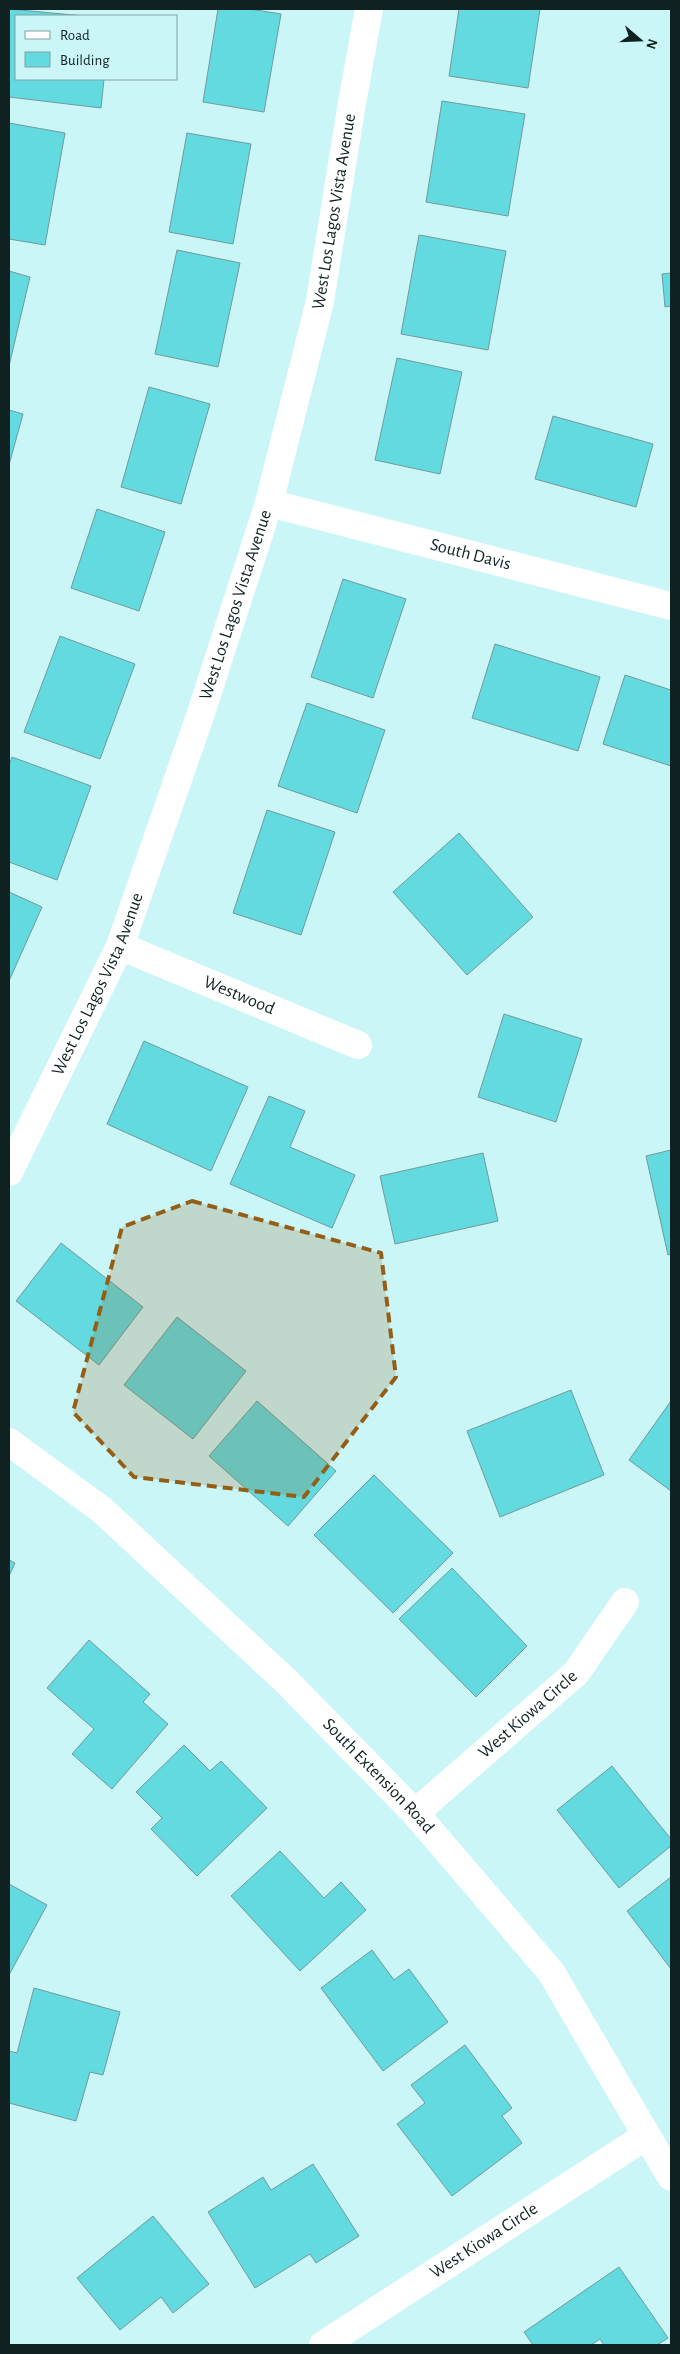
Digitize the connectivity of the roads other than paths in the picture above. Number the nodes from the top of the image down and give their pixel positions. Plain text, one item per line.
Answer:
1 (369, 9) edge
2 (269, 503) junction
3 (671, 606) edge
4 (120, 946) junction
5 (358, 1045) dead end
6 (9, 1172) edge
7 (9, 1442) edge
8 (625, 1602) dead end
9 (415, 1813) junction
10 (646, 2136) junction
11 (671, 2177) edge
12 (323, 2345) edge

1 - 2 street, West Los Lagos Vista Avenue
2 - 3 street, South Davis
2 - 4 street, West Los Lagos Vista Avenue
4 - 5 street, Westwood
4 - 6 street, West Los Lagos Vista Avenue
7 - 9 street, South Extension Road
8 - 9 street, West Kiowa Circle
9 - 10 street, South Extension Road
10 - 11 street, South Extension Road
10 - 12 street, West Kiowa Circle

